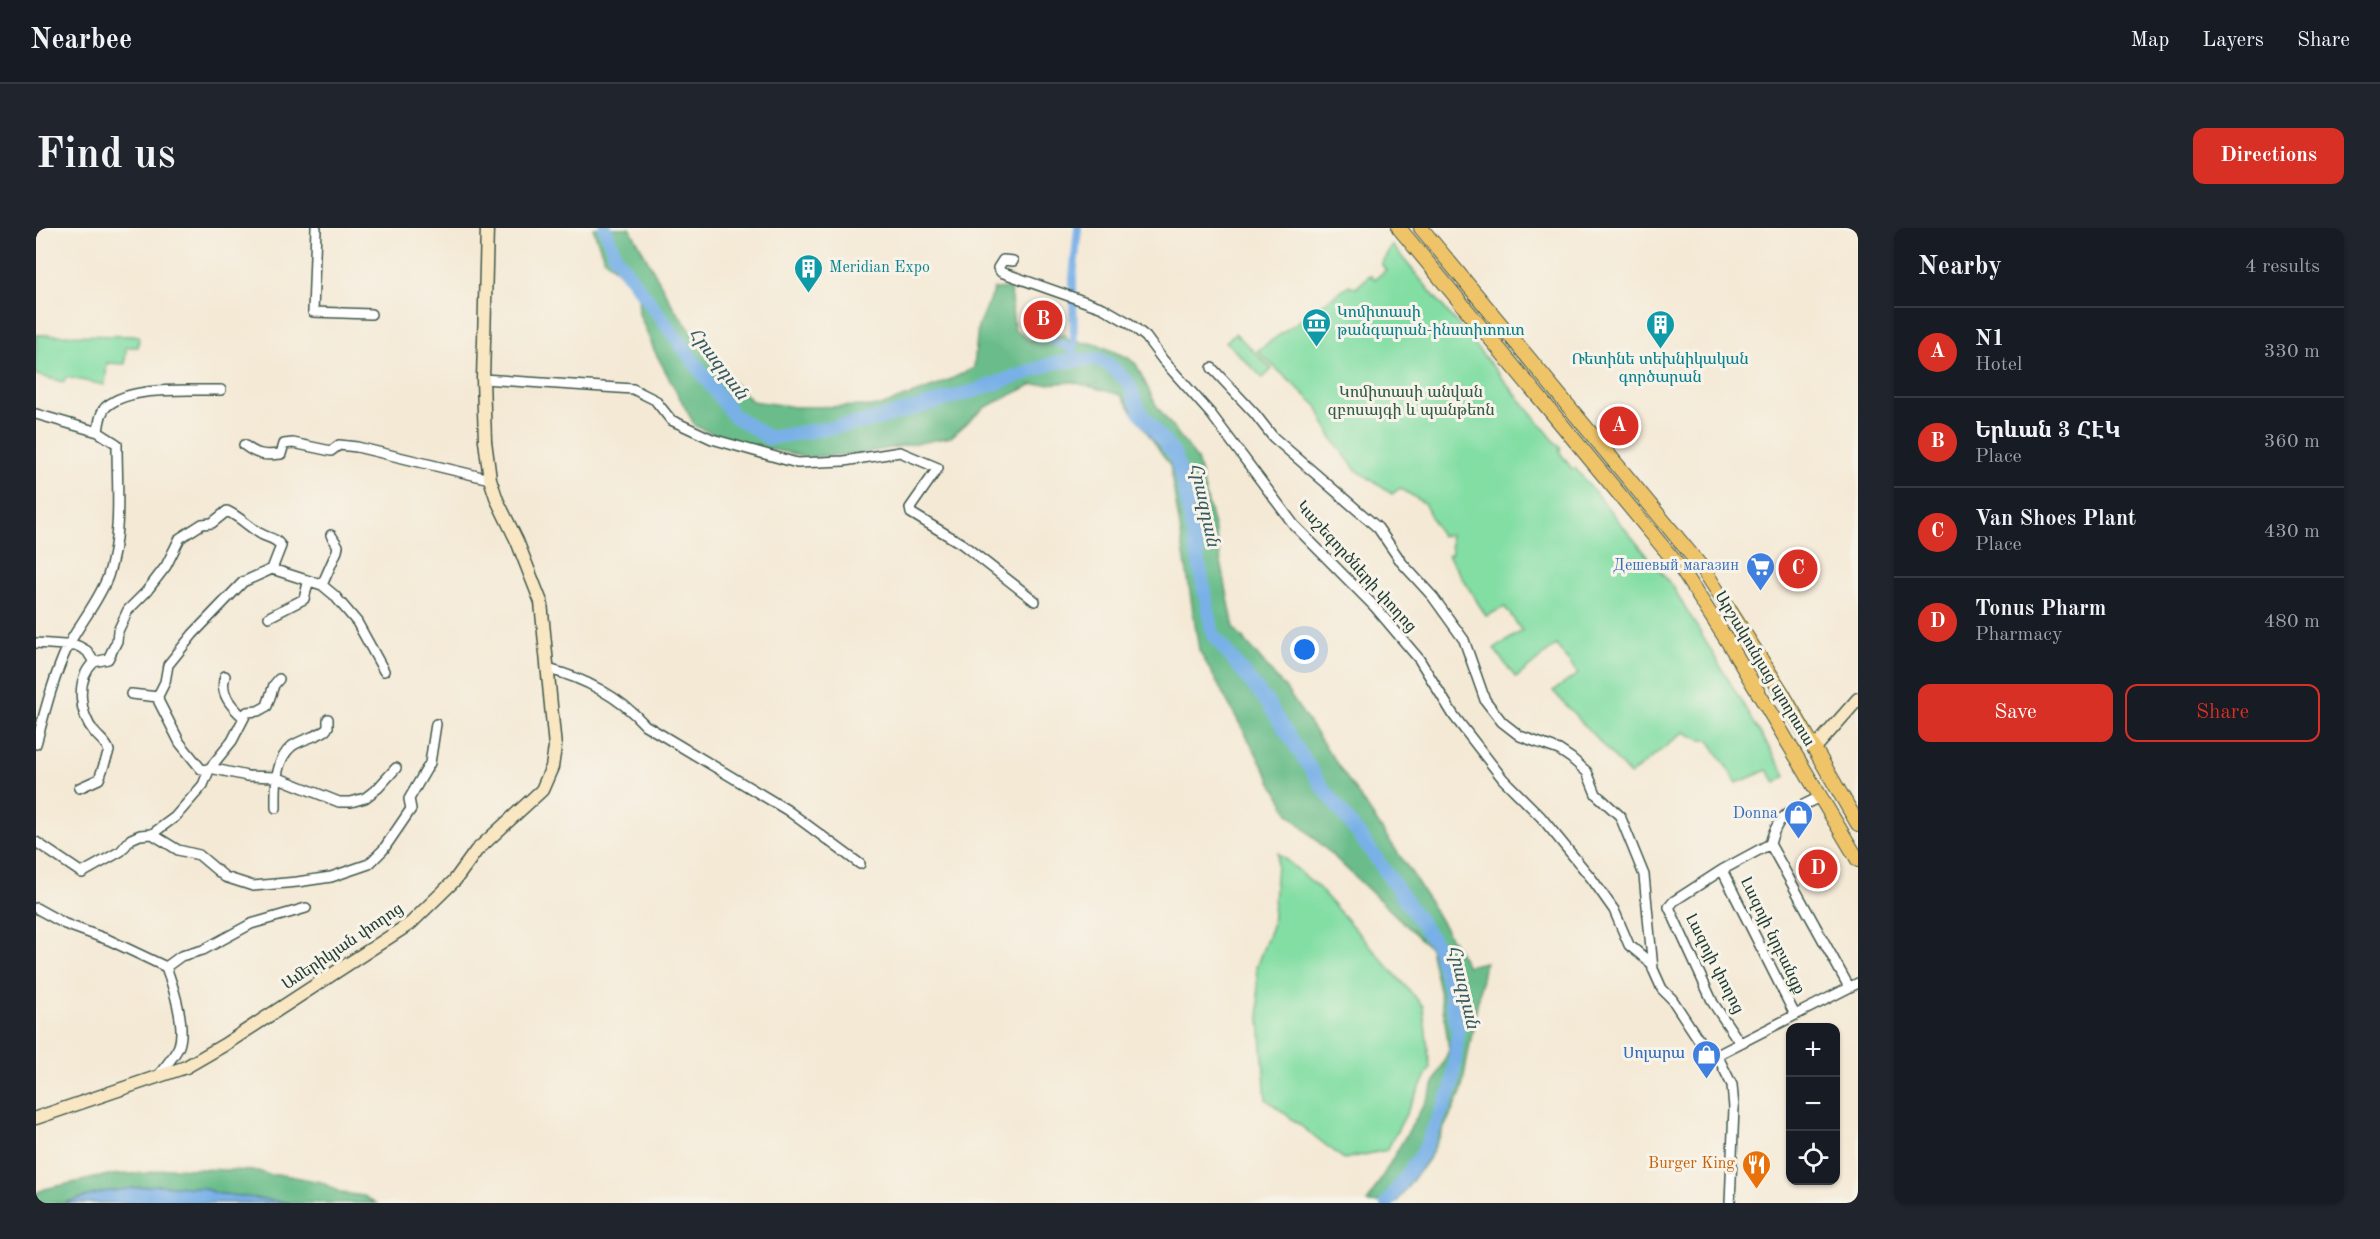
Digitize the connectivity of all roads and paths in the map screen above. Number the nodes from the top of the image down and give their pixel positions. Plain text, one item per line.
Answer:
1 (316, 228) edge
2 (487, 228) edge
3 (1399, 228) edge
4 (1421, 228) edge
5 (1013, 261) dead end
6 (370, 314) dead end
7 (1212, 368) dead end
8 (483, 379) junction
9 (222, 390) dead end
10 (36, 414) edge
11 (98, 432) junction
12 (244, 445) dead end
13 (490, 478) junction
14 (331, 535) dead end
15 (272, 569) junction
16 (308, 583) junction
17 (321, 585) junction
18 (1035, 601) dead end
19 (269, 617) dead end
20 (36, 643) edge
21 (68, 646) junction
22 (94, 662) junction
23 (548, 669) junction
24 (384, 671) dead end
25 (225, 675) dead end
26 (279, 679) dead end
27 (131, 694) dead end
28 (158, 697) junction
29 (1858, 699) edge
30 (243, 717) junction
31 (328, 719) dead end
32 (436, 724) dead end
33 (36, 744) edge
34 (1814, 749) junction
35 (210, 768) junction
36 (396, 768) dead end
37 (276, 777) junction
38 (79, 788) dead end
39 (1821, 796) junction
40 (276, 808) dead end
41 (1858, 824) edge
42 (152, 834) junction
43 (1851, 837) edge
44 (36, 842) edge
45 (1770, 844) junction
46 (1858, 860) edge
47 (860, 864) dead end
48 (1722, 870) junction
49 (36, 908) edge
50 (306, 908) dead end
51 (1652, 964) junction
52 (166, 967) junction
53 (1858, 982) edge
54 (1849, 987) junction
55 (1795, 1015) junction
56 (1740, 1043) junction
57 (1717, 1055) junction
58 (157, 1078) junction
59 (36, 1118) edge
60 (1730, 1203) edge

1 - 6 street
2 - 8 street, Ամերիկյան փողոց
3 - 39 main road, Արշակունյաց պողոտա
4 - 34 main road, Արշակունյաց պողոտա
5 - 51 street, Կաշեգործների փողոց
7 - 51 street, Կաշեգործների փողոց
8 - 13 street, Ամերիկյան փողոց
8 - 18 street
9 - 11 street
10 - 11 street
11 - 21 street
12 - 13 street
13 - 23 street, Ամերիկյան փողոց
14 - 17 street
15 - 16 street
15 - 22 street
15 - 28 street
16 - 17 street
16 - 19 street
17 - 24 street
20 - 21 street
21 - 22 street
21 - 33 street
22 - 38 street
23 - 47 street
23 - 58 street, Ամերիկյան փողոց
25 - 30 street
26 - 30 street
27 - 28 street
28 - 35 street
29 - 34 street
30 - 35 street
31 - 37 street
32 - 42 street
34 - 41 main road, Արշակունյաց պողոտա
35 - 37 street
35 - 42 street
36 - 37 street
37 - 40 street
39 - 43 main road, Արշակունյաց պողոտա
39 - 45 street
42 - 44 street
43 - 46 main road, Արշակունյաց պողոտա
45 - 48 street, Լազոյի փողոց
45 - 54 street
48 - 55 street, Լազոյի նրբանցք
48 - 56 street, Լազոյի փողոց
49 - 52 street
50 - 52 street
51 - 57 street, Կաշեգործների փողոց
52 - 58 street
53 - 54 street
54 - 55 street
55 - 56 street
56 - 57 street
57 - 60 street
58 - 59 street, Ամերիկյան փողոց

